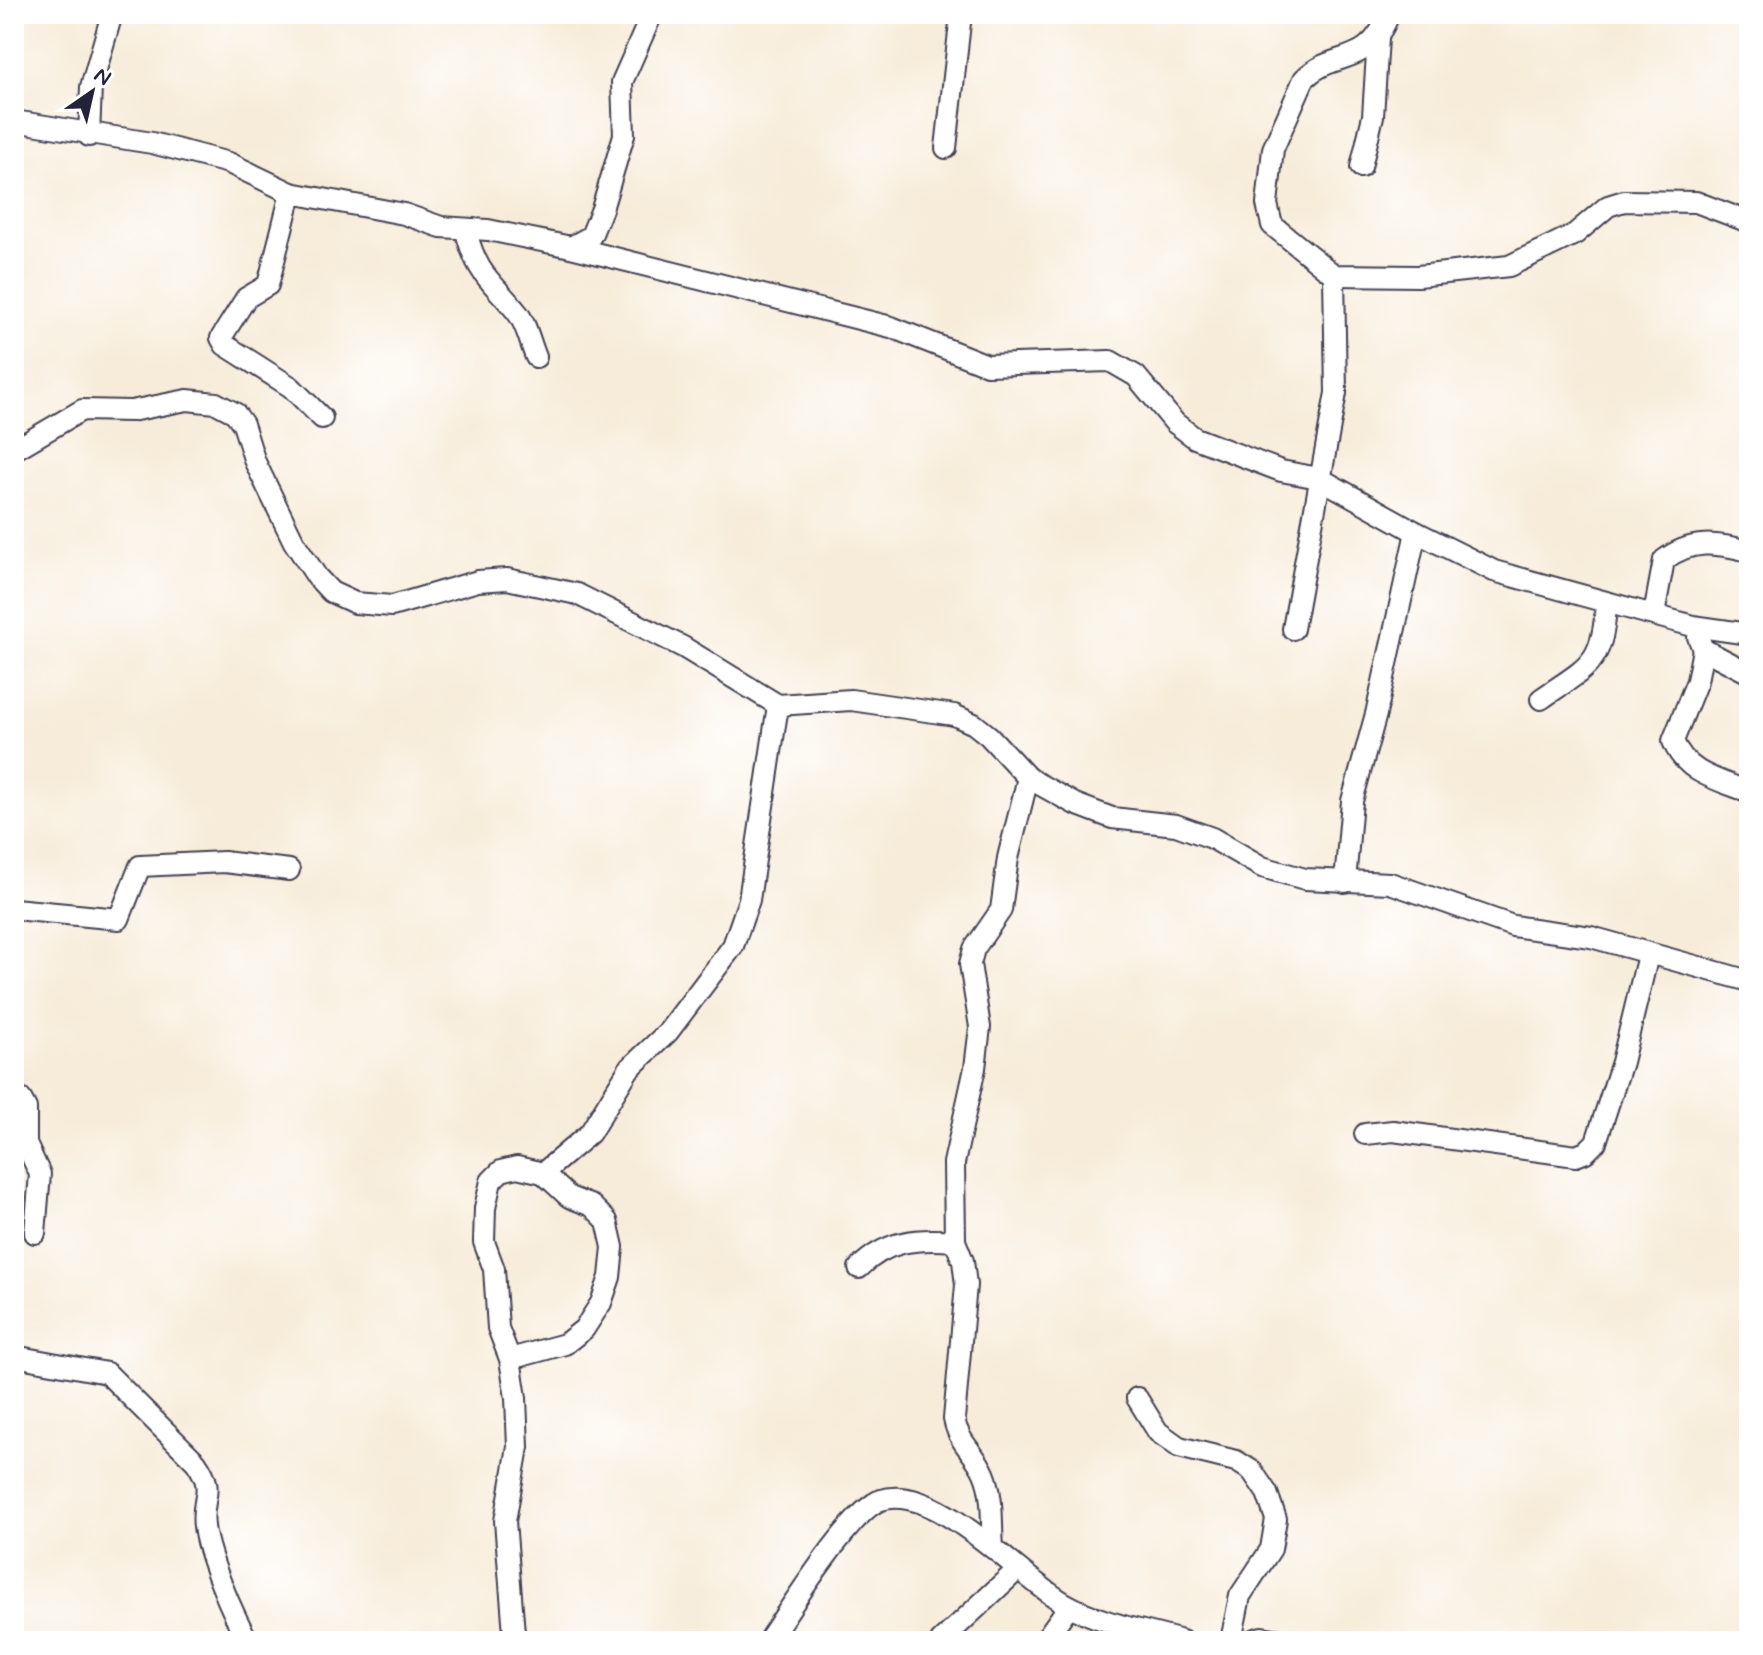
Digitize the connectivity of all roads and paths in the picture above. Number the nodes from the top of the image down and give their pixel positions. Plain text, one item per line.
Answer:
1 (112, 14) edge
2 (652, 14) edge
3 (961, 14) edge
4 (1389, 14) edge
5 (1378, 38) junction
6 (14, 121) edge
7 (89, 136) junction
8 (946, 148) dead end
9 (1361, 167) dead end
10 (291, 193) junction
11 (1749, 222) edge
12 (466, 231) junction
13 (571, 247) junction
14 (1334, 275) junction
15 (536, 357) dead end
16 (322, 418) dead end
17 (14, 450) edge
18 (1319, 478) junction
19 (1416, 532) junction
20 (1749, 551) edge
21 (1606, 604) junction
22 (1654, 614) junction
23 (1693, 626) junction
24 (1293, 629) dead end
25 (1749, 634) edge
26 (1703, 649) junction
27 (1749, 673) edge
28 (1541, 699) dead end
29 (778, 705) junction
30 (1028, 778) junction
31 (1749, 792) edge
32 (289, 870) dead end
33 (1345, 882) junction
34 (14, 909) edge
35 (1648, 955) junction
36 (1749, 981) edge
37 (14, 1096) edge
38 (1365, 1134) dead end
39 (543, 1173) junction
40 (35, 1233) dead end
41 (955, 1241) junction
42 (859, 1268) dead end
43 (14, 1356) edge
44 (510, 1359) junction
45 (1137, 1398) dead end
46 (993, 1548) junction
47 (1017, 1570) junction
48 (1069, 1606) junction
49 (248, 1641) edge
50 (520, 1641) edge
51 (768, 1641) edge
52 (941, 1641) edge
53 (1044, 1641) edge
54 (1182, 1641) edge
55 (1231, 1641) edge
56 (1250, 1641) edge
57 (1287, 1641) edge

1 - 7 street
2 - 13 street
3 - 8 street
4 - 5 street
5 - 9 street
5 - 14 street
6 - 7 street
7 - 10 street
10 - 12 street
10 - 16 street
11 - 14 street
12 - 13 street
12 - 15 street
13 - 18 street
14 - 18 street
17 - 29 street
18 - 19 street
18 - 24 street
19 - 21 street
19 - 33 street
20 - 22 street
21 - 22 street
21 - 28 street
22 - 23 street
23 - 25 street
23 - 26 street
26 - 27 street
26 - 31 street
29 - 30 street
29 - 39 street
30 - 33 street
30 - 41 street
32 - 34 street
33 - 35 street
35 - 36 street
35 - 38 street
37 - 40 street
39 - 44 street
39 - 44 street
41 - 42 street
41 - 46 street
43 - 49 street
44 - 50 street
45 - 55 street
46 - 47 street
46 - 51 street
47 - 48 street
47 - 52 street
48 - 53 street
48 - 54 street
56 - 57 street

